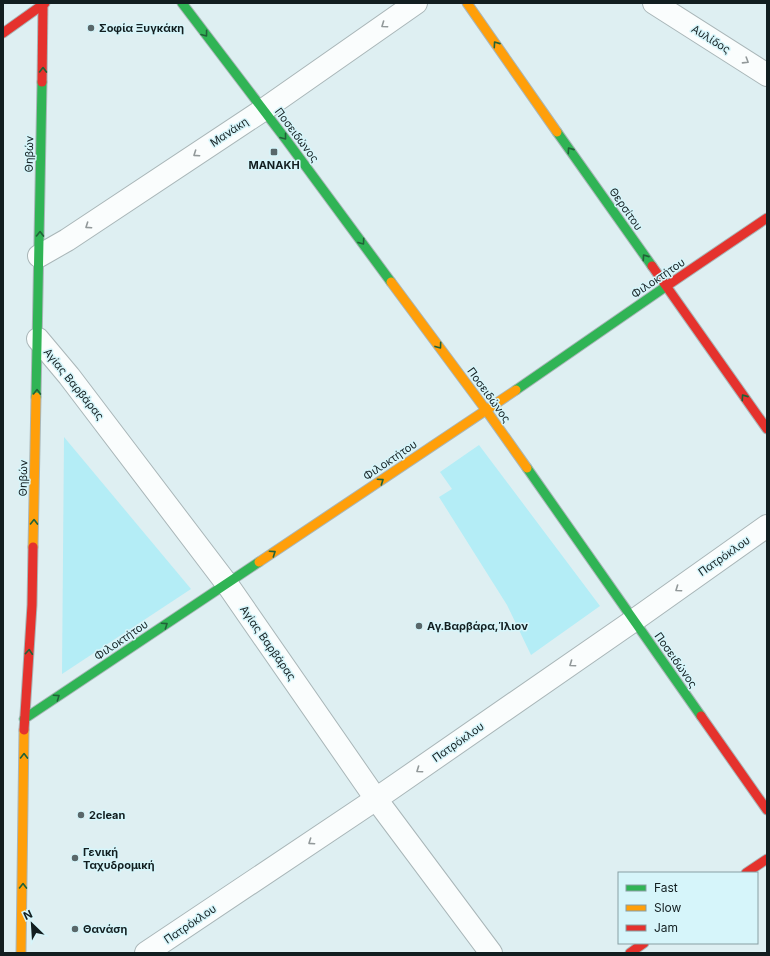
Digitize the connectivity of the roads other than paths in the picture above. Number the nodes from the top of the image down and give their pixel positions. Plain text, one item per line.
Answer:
1 (44, 3) edge
2 (182, 3) edge
3 (416, 3) edge
4 (467, 3) edge
5 (654, 3) edge
6 (3, 33) edge
7 (767, 75) edge
8 (263, 110) junction
9 (767, 218) edge
10 (39, 256) junction
11 (666, 288) junction
12 (38, 339) junction
13 (486, 410) junction
14 (767, 429) edge
15 (767, 526) edge
16 (227, 584) junction
17 (633, 621) junction
18 (24, 719) junction
19 (376, 799) junction
20 (767, 810) edge
21 (767, 859) edge
22 (748, 872) edge
23 (643, 944) edge
24 (21, 953) edge
25 (146, 953) edge
26 (491, 953) edge
27 (630, 953) edge

1 - 6 street
10 -> 1 street, Θηβών
2 -> 8 street, Ποσειδώνος
3 -> 8 street, Μανάκη
11 -> 4 street, Θερσίτου
5 -> 7 street, Αυλίδος
8 -> 10 street, Μανάκη
8 -> 13 street, Ποσειδώνος
9 - 11 street, Φιλοκτήτου
10 - 12 street, Θηβών
11 - 13 street, Φιλοκτήτου
14 -> 11 street, Θερσίτου
12 - 16 street, Αγίας Βαρβάρας
18 -> 12 street, Θηβών
16 -> 13 street, Φιλοκτήτου
13 - 17 street, Ποσειδώνος
15 -> 17 street, Πατρόκλου
18 -> 16 street, Φιλοκτήτου
16 - 19 street, Αγίας Βαρβάρας
17 -> 19 street, Πατρόκλου
17 - 20 street, Ποσειδώνος
24 -> 18 street, Θηβών
19 -> 25 street, Πατρόκλου
19 - 26 street, Αγίας Βαρβάρας
21 - 22 street
23 - 27 street

